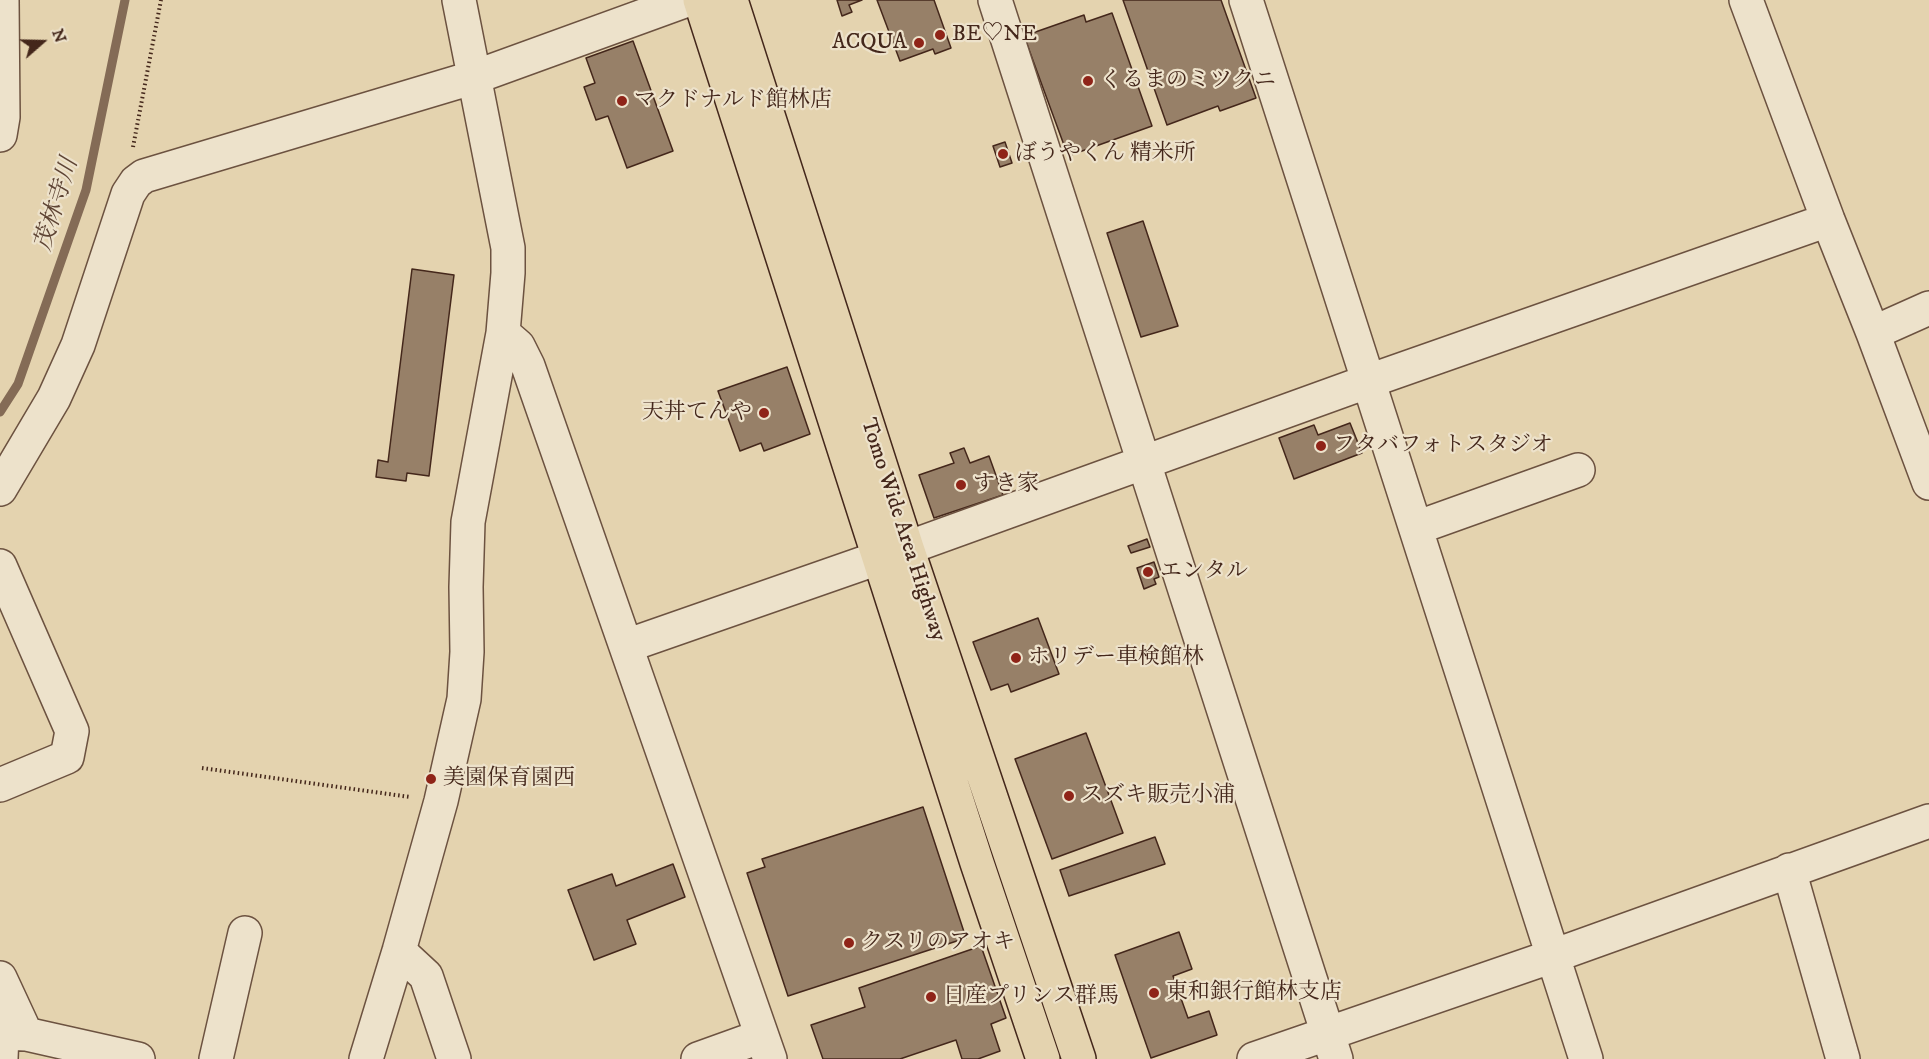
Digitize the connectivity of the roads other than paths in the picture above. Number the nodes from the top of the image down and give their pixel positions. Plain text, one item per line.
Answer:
1 (2, 0) edge
2 (459, 0) edge
3 (687, 0) edge
4 (700, 0) edge
5 (731, 0) edge
6 (995, 0) edge
7 (1246, 0) edge
8 (1746, 0) edge
9 (475, 78) junction
10 (0, 135) edge
11 (1828, 220) junction
12 (1929, 308) edge
13 (503, 333) junction
14 (1873, 333) junction
15 (1369, 381) junction
16 (1145, 462) junction
17 (1578, 470) dead end
18 (1929, 483) edge
19 (0, 489) edge
20 (1416, 528) junction
21 (892, 553) junction
22 (0, 566) edge
23 (626, 646) junction
24 (0, 785) edge
25 (1929, 821) edge
26 (1789, 870) junction
27 (245, 933) dead end
28 (399, 951) junction
29 (1553, 956) junction
30 (0, 978) edge
31 (26, 1034) junction
32 (1332, 1046) edge
33 (766, 1047) edge
34 (1, 1059) edge
35 (138, 1059) edge
36 (216, 1059) edge
37 (366, 1059) edge
38 (454, 1059) edge
39 (698, 1059) edge
40 (1042, 1059) edge
41 (1079, 1059) edge
42 (1254, 1059) edge
43 (1586, 1059) edge
44 (1843, 1059) edge

1 - 10 street
2 - 9 street
3 - 9 street
4 - 21 highway, Tomo Wide Area Highway
5 - 21 highway, Tomo Wide Area Highway
6 - 16 street
7 - 15 street
8 - 11 street
9 - 13 street
9 - 19 street
11 - 14 street
11 - 15 street
12 - 14 street
13 - 23 street
13 - 28 street
14 - 18 street
15 - 16 street
15 - 20 street
16 - 21 street
16 - 32 street
17 - 20 street
20 - 29 street
21 - 23 street
21 - 40 highway, Tomo Wide Area Highway
21 - 41 highway, Tomo Wide Area Highway
22 - 24 street
23 - 33 street
25 - 26 street
26 - 29 street
26 - 44 street
27 - 36 street
28 - 37 street
28 - 38 street
29 - 32 street
29 - 43 street
30 - 31 street
31 - 34 street
31 - 35 street
32 - 42 street
33 - 39 street

